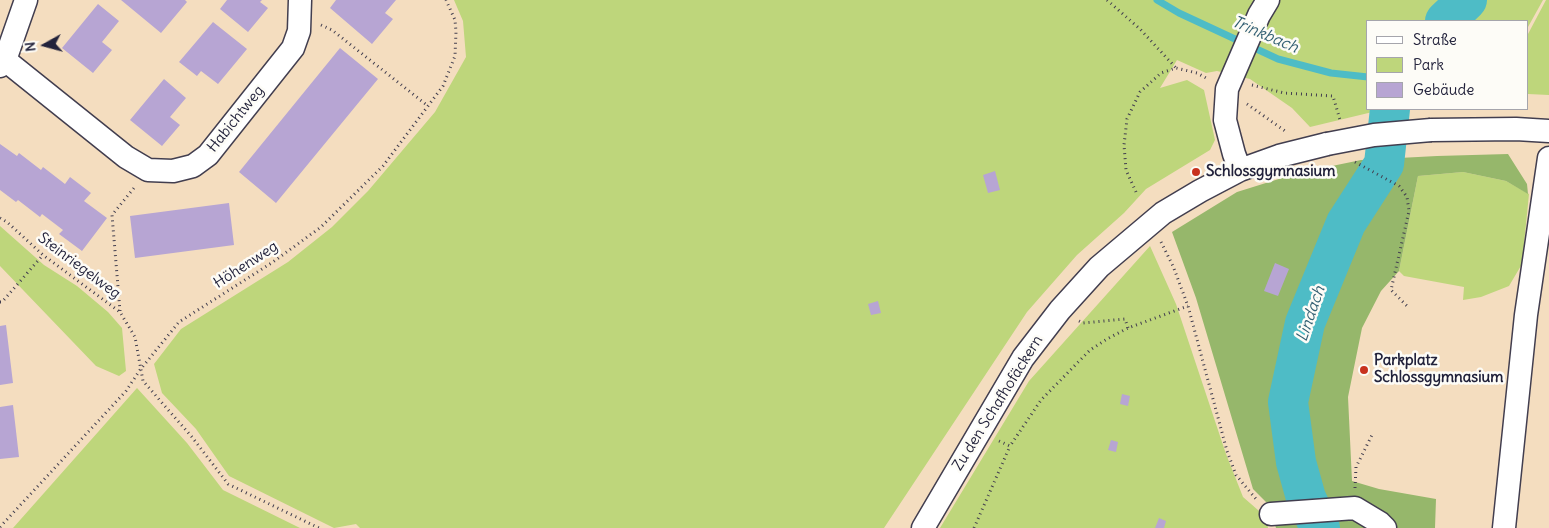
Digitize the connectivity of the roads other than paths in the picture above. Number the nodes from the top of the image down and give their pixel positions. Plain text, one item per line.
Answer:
1 (26, 0) edge
2 (300, 7) edge
3 (1264, 8) edge
4 (3, 63) edge
5 (1549, 131) edge
6 (1549, 158) edge
7 (1240, 170) junction
8 (1278, 514) road end
9 (1504, 526) edge
10 (923, 528) edge
11 (1385, 528) edge

1 - 4 street
2 - 4 street, Habichtweg
3 - 7 street
5 - 7 street, Zu den Schafhofäckern, bridge
6 - 9 street
7 - 10 street, Zu den Schafhofäckern
8 - 11 street

